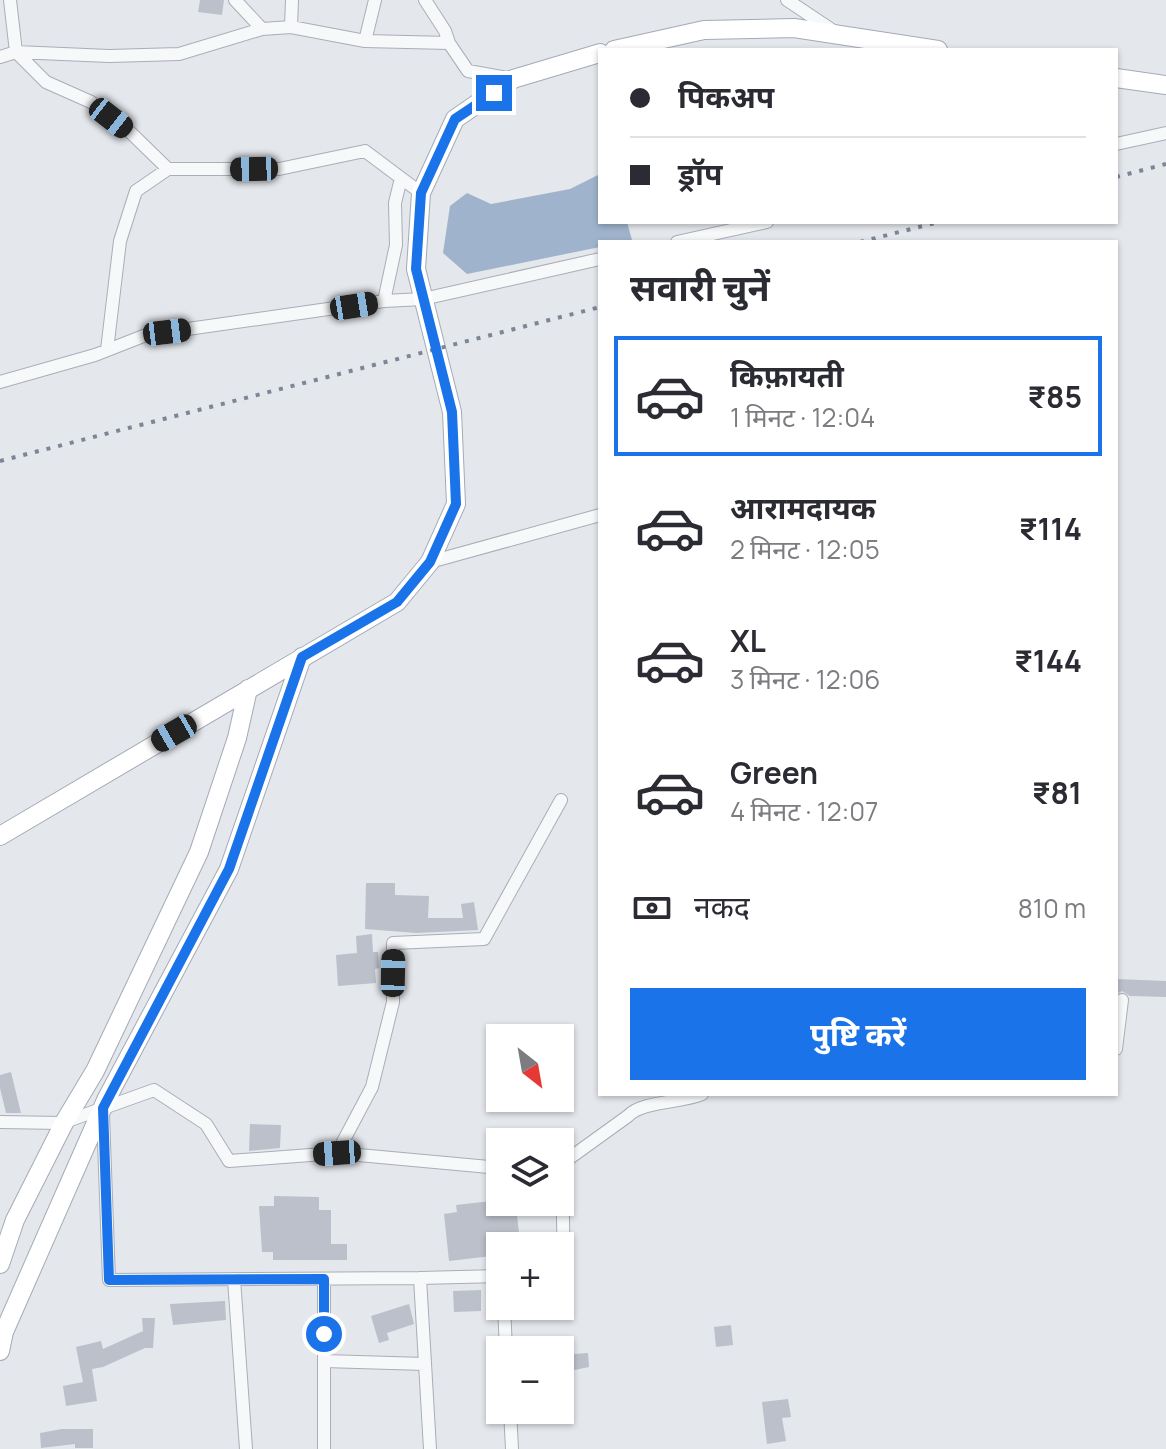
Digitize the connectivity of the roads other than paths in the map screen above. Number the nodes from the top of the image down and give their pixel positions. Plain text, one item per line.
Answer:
1 (10, 0) edge
2 (235, 0) edge
3 (292, 0) edge
4 (375, 0) edge
5 (425, 0) edge
6 (787, 0) edge
7 (291, 27) junction
8 (262, 29) junction
9 (838, 34) junction
10 (365, 41) junction
11 (449, 43) junction
12 (623, 48) edge
13 (926, 48) edge
14 (16, 52) junction
15 (598, 54) edge
16 (0, 57) edge
17 (1118, 78) edge
18 (513, 79) junction
19 (1166, 85) edge
20 (1166, 133) edge
21 (1118, 144) edge
22 (168, 169) junction
23 (401, 178) junction
24 (421, 193) junction
25 (758, 224) edge
26 (686, 240) edge
27 (598, 259) edge
28 (423, 299) junction
29 (384, 301) junction
30 (107, 350) junction
31 (0, 382) edge
32 (598, 516) edge
33 (430, 562) junction
34 (302, 657) junction
35 (248, 689) junction
36 (561, 800) dead end
37 (0, 836) edge
38 (1122, 1000) dead end
39 (1118, 1033) edge
40 (697, 1096) edge
41 (103, 1108) junction
42 (65, 1121) junction
43 (0, 1122) edge
44 (337, 1153) junction
45 (574, 1155) edge
46 (486, 1167) edge
47 (0, 1264) edge
48 (486, 1276) edge
49 (420, 1278) junction
50 (234, 1279) junction
51 (324, 1279) junction
52 (0, 1351) edge
53 (324, 1361) junction
54 (425, 1364) junction
55 (511, 1424) edge
56 (246, 1449) edge
57 (324, 1449) edge
58 (430, 1449) edge
59 (512, 1449) edge

1 - 14 street
2 - 8 street
3 - 7 street
4 - 10 street
5 - 11 street
6 - 9 street
7 - 8 street
7 - 10 street
8 - 14 street
9 - 12 main road
9 - 13 main road
10 - 11 street
11 - 18 street
14 - 16 street
14 - 22 street
15 - 18 main road
17 - 19 main road
18 - 24 main road
20 - 21 street
22 - 23 street
22 - 30 street
23 - 24 street
23 - 29 street
24 - 28 main road
25 - 26 street
27 - 28 street
28 - 29 street
28 - 33 main road
29 - 30 street
30 - 31 street
32 - 33 street
33 - 34 main road
34 - 35 main road
34 - 41 main road
35 - 37 main road
35 - 42 main road
36 - 44 street
38 - 39 street
40 - 45 street
41 - 42 street
41 - 44 street
41 - 50 street
41 - 52 main road
42 - 43 street
42 - 47 main road
44 - 46 street
48 - 49 street
49 - 51 street
49 - 54 street
50 - 51 street
50 - 56 street
51 - 53 street
53 - 54 street
53 - 57 street
54 - 58 street
55 - 59 street

